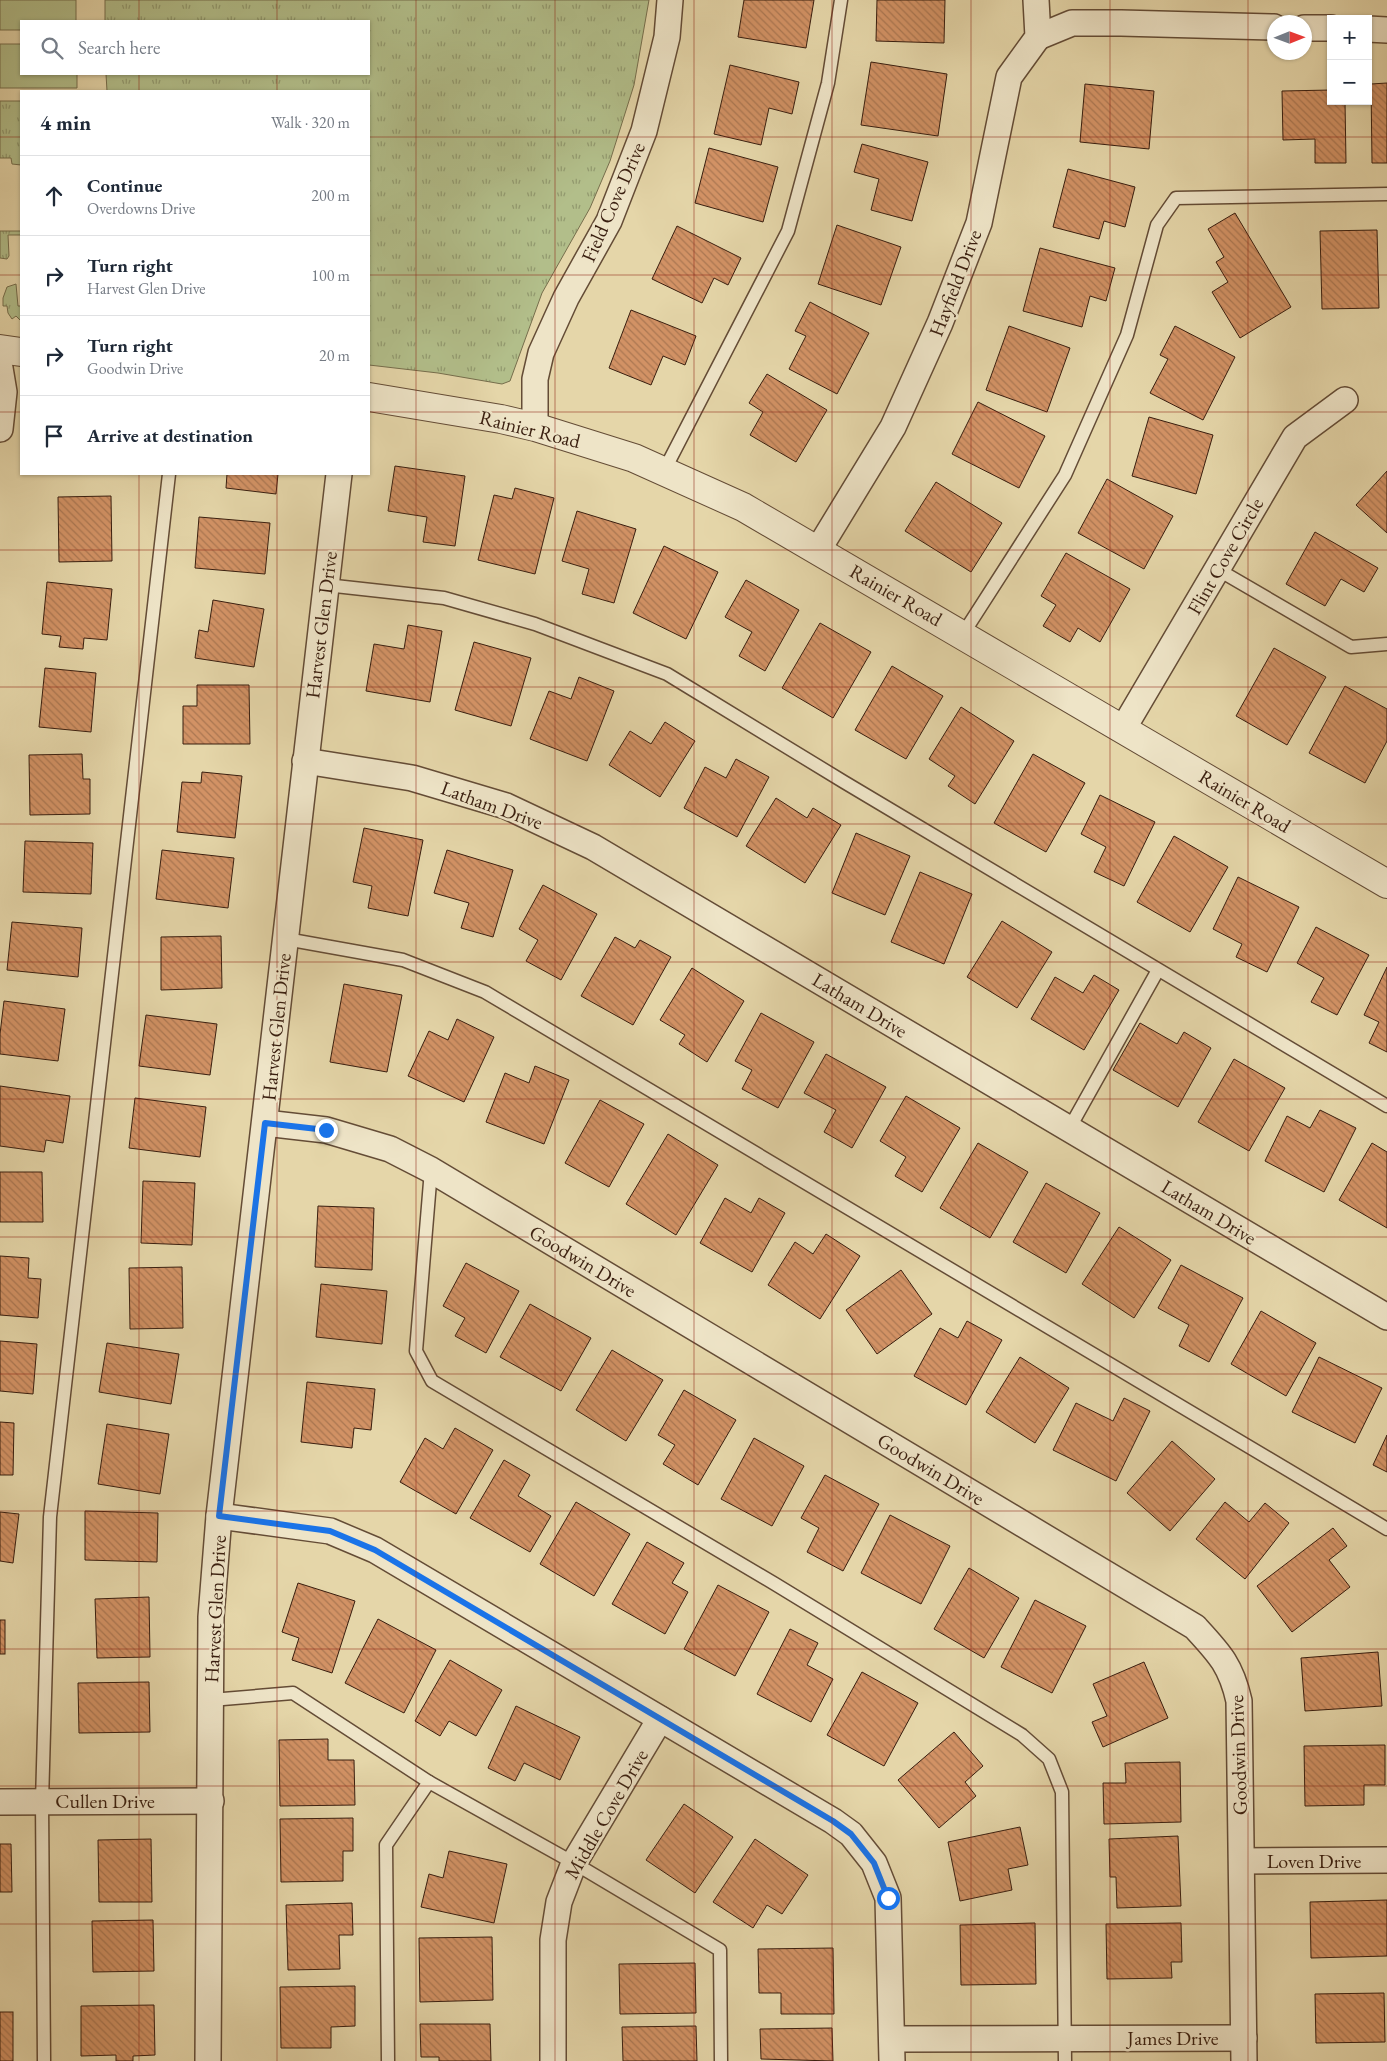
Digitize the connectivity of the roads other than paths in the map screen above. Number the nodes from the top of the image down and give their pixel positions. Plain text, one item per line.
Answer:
1 (670, 0) edge
2 (841, 0) edge
3 (1036, 0) edge
4 (1267, 27) edge
5 (1312, 28) edge
6 (1327, 28) edge
7 (1372, 29) edge
8 (1387, 30) edge
9 (1038, 37) junction
10 (1387, 194) edge
11 (0, 349) edge
12 (20, 352) edge
13 (0, 368) edge
14 (370, 397) edge
15 (1346, 400) dead end
16 (535, 427) junction
17 (0, 429) edge
18 (664, 472) junction
19 (169, 475) edge
20 (338, 475) edge
21 (818, 550) junction
22 (1217, 569) junction
23 (326, 585) junction
24 (963, 634) junction
25 (1387, 644) edge
26 (1123, 729) junction
27 (306, 762) junction
28 (1387, 884) edge
29 (286, 940) junction
30 (1158, 970) junction
31 (1387, 1106) edge
32 (265, 1123) junction
33 (1070, 1129) junction
34 (431, 1170) junction
35 (1387, 1317) edge
36 (219, 1516) junction
37 (1387, 1529) edge
38 (211, 1700) junction
39 (660, 1719) junction
40 (429, 1782) junction
41 (211, 1801) junction
42 (0, 1802) edge
43 (42, 1802) junction
44 (1387, 1860) edge
45 (1242, 1861) junction
46 (574, 1863) junction
47 (892, 2050) edge
48 (1065, 2050) edge
49 (1244, 2050) edge
50 (44, 2061) edge
51 (208, 2061) edge
52 (388, 2061) edge
53 (553, 2061) edge
54 (721, 2061) edge

1 - 16 street, Field Cove Drive
2 - 18 lane
3 - 9 street
4 - 9 street
5 - 6 street
7 - 8 street
9 - 21 street, Hayfield Drive
10 - 24 lane
11 - 12 street
13 - 17 street
14 - 16 street, Rainier Road
15 - 22 street, Flint Cove Circle
16 - 18 street, Rainier Road
18 - 21 street, Rainier Road
19 - 43 lane
20 - 23 street, Harvest Glen Drive
21 - 24 street, Rainier Road
22 - 25 lane
22 - 26 street, Flint Cove Circle
23 - 27 street, Harvest Glen Drive
23 - 30 lane
24 - 26 street, Rainier Road
26 - 28 street, Rainier Road
27 - 29 street, Harvest Glen Drive
27 - 33 street, Latham Drive
29 - 32 street, Harvest Glen Drive
29 - 37 lane
30 - 31 lane
30 - 33 lane
32 - 34 street, Goodwin Drive
32 - 36 street, Harvest Glen Drive
33 - 35 street, Latham Drive
34 - 45 street, Goodwin Drive
34 - 48 lane
36 - 38 street, Harvest Glen Drive
36 - 39 street
38 - 40 lane
38 - 41 street, Harvest Glen Drive
39 - 46 street, Middle Cove Drive
39 - 47 street
40 - 46 lane
40 - 52 lane
41 - 43 street, Cullen Drive
41 - 51 street, Harvest Glen Drive
42 - 43 street, Cullen Drive
43 - 50 lane
44 - 45 street, Loven Drive
45 - 49 street, Goodwin Drive
46 - 53 street, Middle Cove Drive
46 - 54 lane
47 - 48 street, James Drive
48 - 49 street, James Drive

